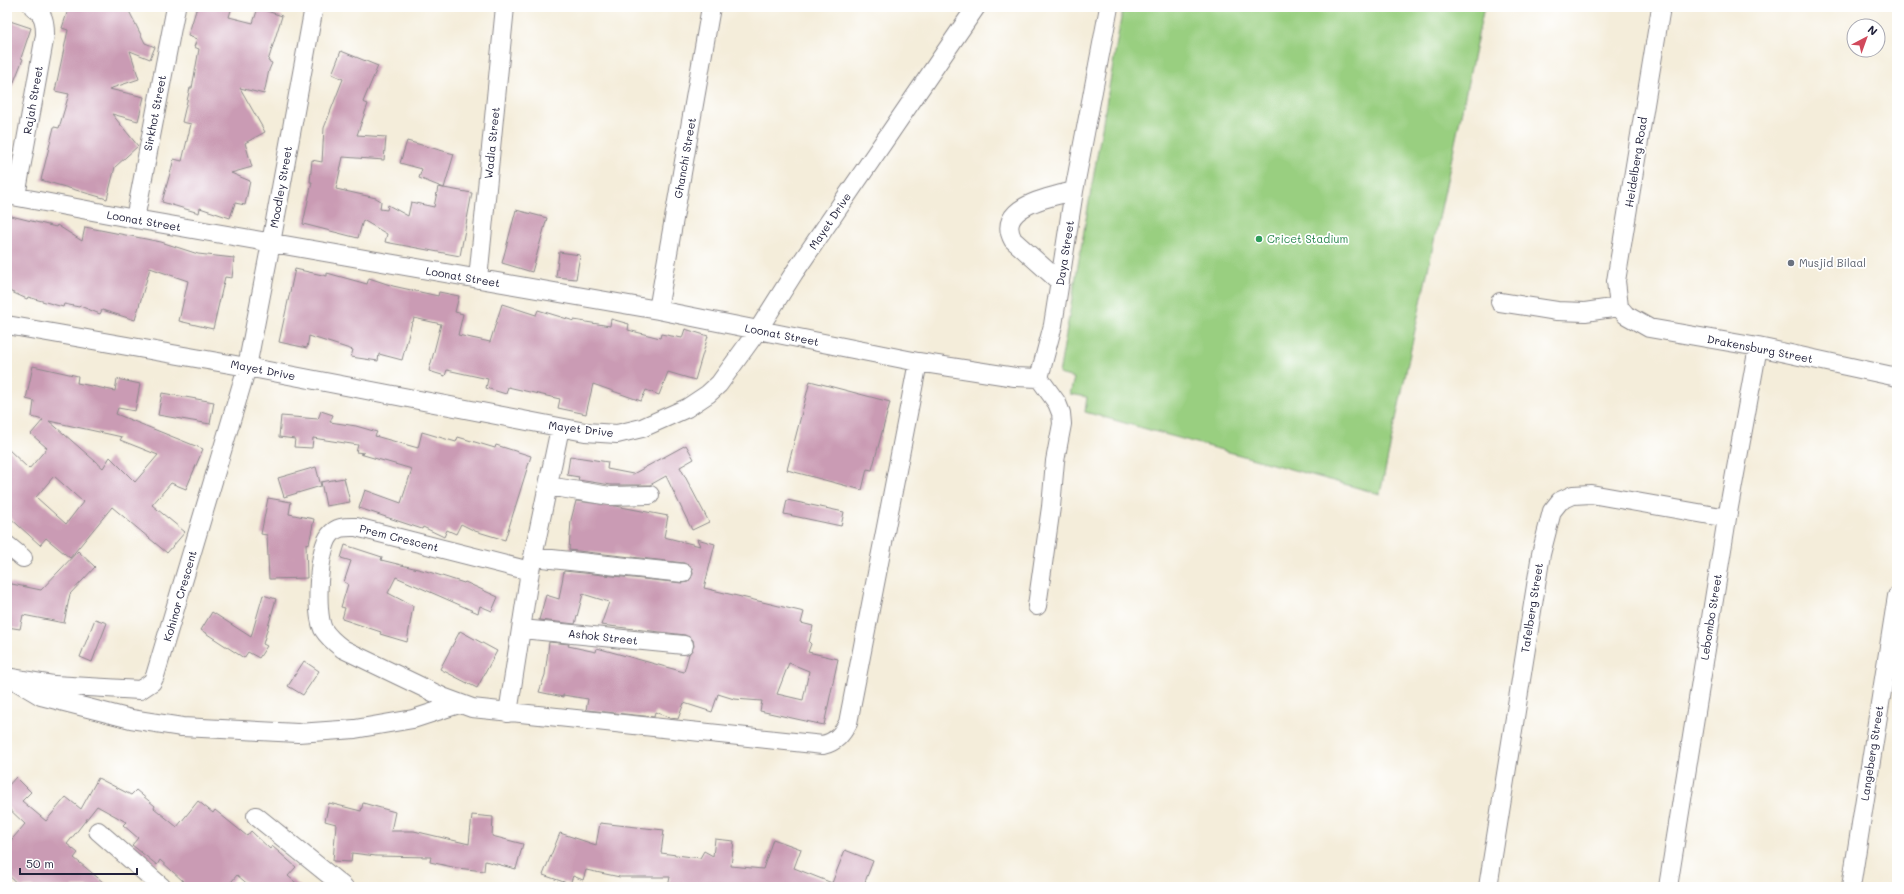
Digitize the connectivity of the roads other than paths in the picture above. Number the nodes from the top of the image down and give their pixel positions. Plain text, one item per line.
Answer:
1 (33, 7) edge
2 (176, 7) edge
3 (314, 7) edge
4 (505, 7) edge
5 (711, 7) edge
6 (976, 7) edge
7 (1109, 7) edge
8 (1661, 7) edge
9 (1074, 192) junction
10 (12, 195) edge
11 (135, 219) junction
12 (271, 243) junction
13 (478, 279) junction
14 (1060, 282) junction
15 (1500, 302) dead end
16 (658, 310) junction
17 (1622, 311) junction
18 (7, 325) edge
19 (758, 330) junction
20 (1758, 347) junction
21 (918, 362) junction
22 (247, 367) junction
23 (1897, 377) edge
24 (1039, 378) junction
25 (560, 428) junction
26 (548, 486) junction
27 (650, 495) dead end
28 (1727, 518) junction
29 (7, 545) edge
30 (23, 558) dead end
31 (531, 564) junction
32 (683, 573) dead end
33 (1897, 596) edge
34 (1037, 606) dead end
35 (522, 629) junction
36 (684, 645) dead end
37 (8, 678) edge
38 (459, 704) junction
39 (508, 713) junction
40 (256, 816) dead end
41 (98, 831) dead end
42 (162, 887) edge
43 (344, 887) edge
44 (1488, 887) edge
45 (1668, 887) edge
46 (1851, 887) edge

1 - 10 street, Rajah Street
2 - 11 street, Sirkhot Street
3 - 12 street, Moodley Street
4 - 13 street, Wadia Street
5 - 16 street, Ghanchi Street
6 - 19 street, Mayet Drive
7 - 9 street, Daya Street
8 - 17 street, Heidelberg Road
9 - 14 street, Daya Street
9 - 14 street
10 - 11 street, Loonat Street
11 - 12 street, Loonat Street
12 - 13 street, Loonat Street
12 - 22 street, Moodley Street
13 - 16 street, Loonat Street
14 - 24 street, Daya Street
15 - 17 street
16 - 19 street, Loonat Street
17 - 20 street, Drakensburg Street
18 - 22 street, Mayet Drive
19 - 21 street, Loonat Street
19 - 25 street, Mayet Drive
20 - 23 street, Drakensburg Street
20 - 28 street, Lebombo Street
21 - 24 street
21 - 39 street, Prem Crescent
22 - 25 street, Mayet Drive
22 - 37 street, Kohinor Crescent
24 - 34 street
25 - 26 street
26 - 27 street
26 - 31 street
28 - 44 street, Tafelberg Street
28 - 45 street, Lebombo Street
29 - 30 street
31 - 32 street
31 - 35 street
31 - 38 street, Prem Crescent
33 - 46 street, Langeberg Street
35 - 36 street, Ashok Street
35 - 39 street
37 - 38 street
38 - 39 street, Prem Crescent
40 - 43 street
41 - 42 street

